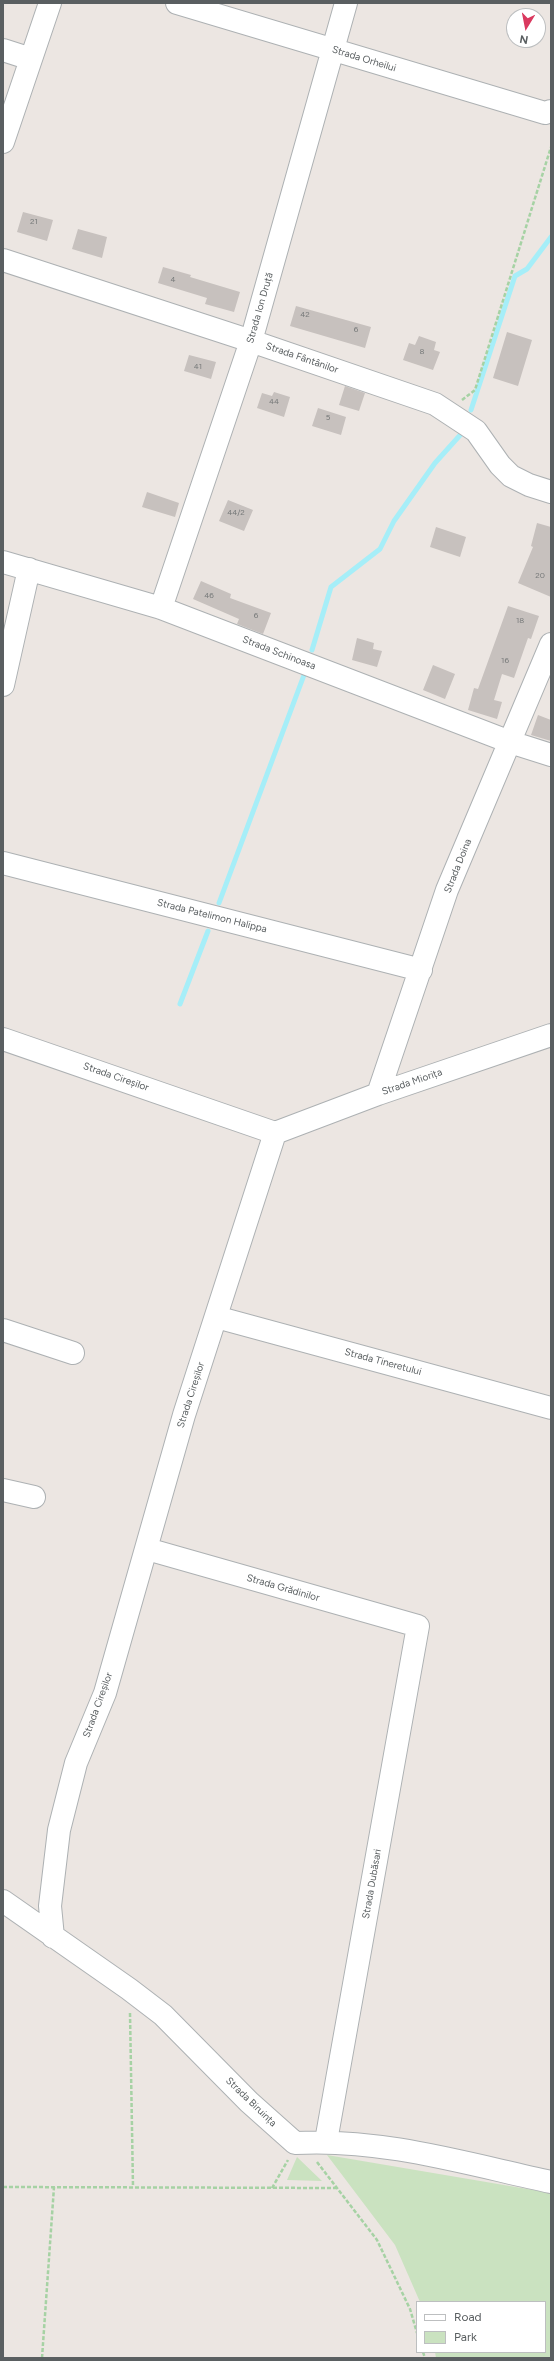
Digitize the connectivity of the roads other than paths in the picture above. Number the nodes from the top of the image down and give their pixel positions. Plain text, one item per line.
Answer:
1 (50, 3) edge
2 (177, 3) edge
3 (346, 3) edge
4 (3, 50) edge
5 (334, 50) junction
6 (31, 59) junction
7 (551, 111) edge
8 (3, 142) edge
9 (3, 260) edge
10 (251, 341) junction
11 (551, 492) edge
12 (3, 562) edge
13 (30, 569) junction
14 (161, 608) junction
15 (551, 644) edge
16 (3, 685) edge
17 (510, 742) junction
18 (551, 755) edge
19 (3, 863) edge
20 (421, 970) junction
21 (551, 1035) edge
22 (3, 1040) edge
23 (378, 1094) junction
24 (275, 1134) junction
25 (216, 1317) junction
26 (3, 1330) edge
27 (73, 1353) dead end
28 (551, 1408) edge
29 (3, 1490) edge
30 (34, 1497) dead end
31 (147, 1549) junction
32 (418, 1626) joint
33 (3, 1901) edge
34 (53, 1937) junction
35 (326, 2141) junction
36 (551, 2182) edge

1 - 6 street
2 - 5 street, Strada Orheilui
3 - 5 street, Strada Ion Druță
4 - 6 street
5 - 7 street, Strada Orheilui
5 - 10 street, Strada Ion Druță
6 - 8 street
9 - 10 street, Strada Fântânilor
10 - 11 street, Strada Fântânilor
10 - 14 street, Strada Ion Druță
12 - 13 street, Strada Schinoasa
13 - 14 street, Strada Schinoasa
13 - 16 street
14 - 17 street, Strada Schinoasa
15 - 17 street, Strada Doina
17 - 18 street, Strada Schinoasa
17 - 20 street, Strada Doina
19 - 20 street, Strada Patelimon Halippa
20 - 23 street, Strada Doina
21 - 23 street, Strada Miorița
22 - 24 street, Strada Cireșilor
23 - 24 street, Strada Miorița
24 - 25 street, Strada Cireșilor
25 - 28 street, Strada Tineretului
25 - 31 street, Strada Cireșilor
26 - 27 street
29 - 30 street
31 - 32 street, Strada Grădinilor
31 - 34 street, Strada Cireșilor
32 - 35 street, Strada Dubăsari
33 - 34 street, Strada Biruința
34 - 35 street, Strada Biruința
35 - 36 street

